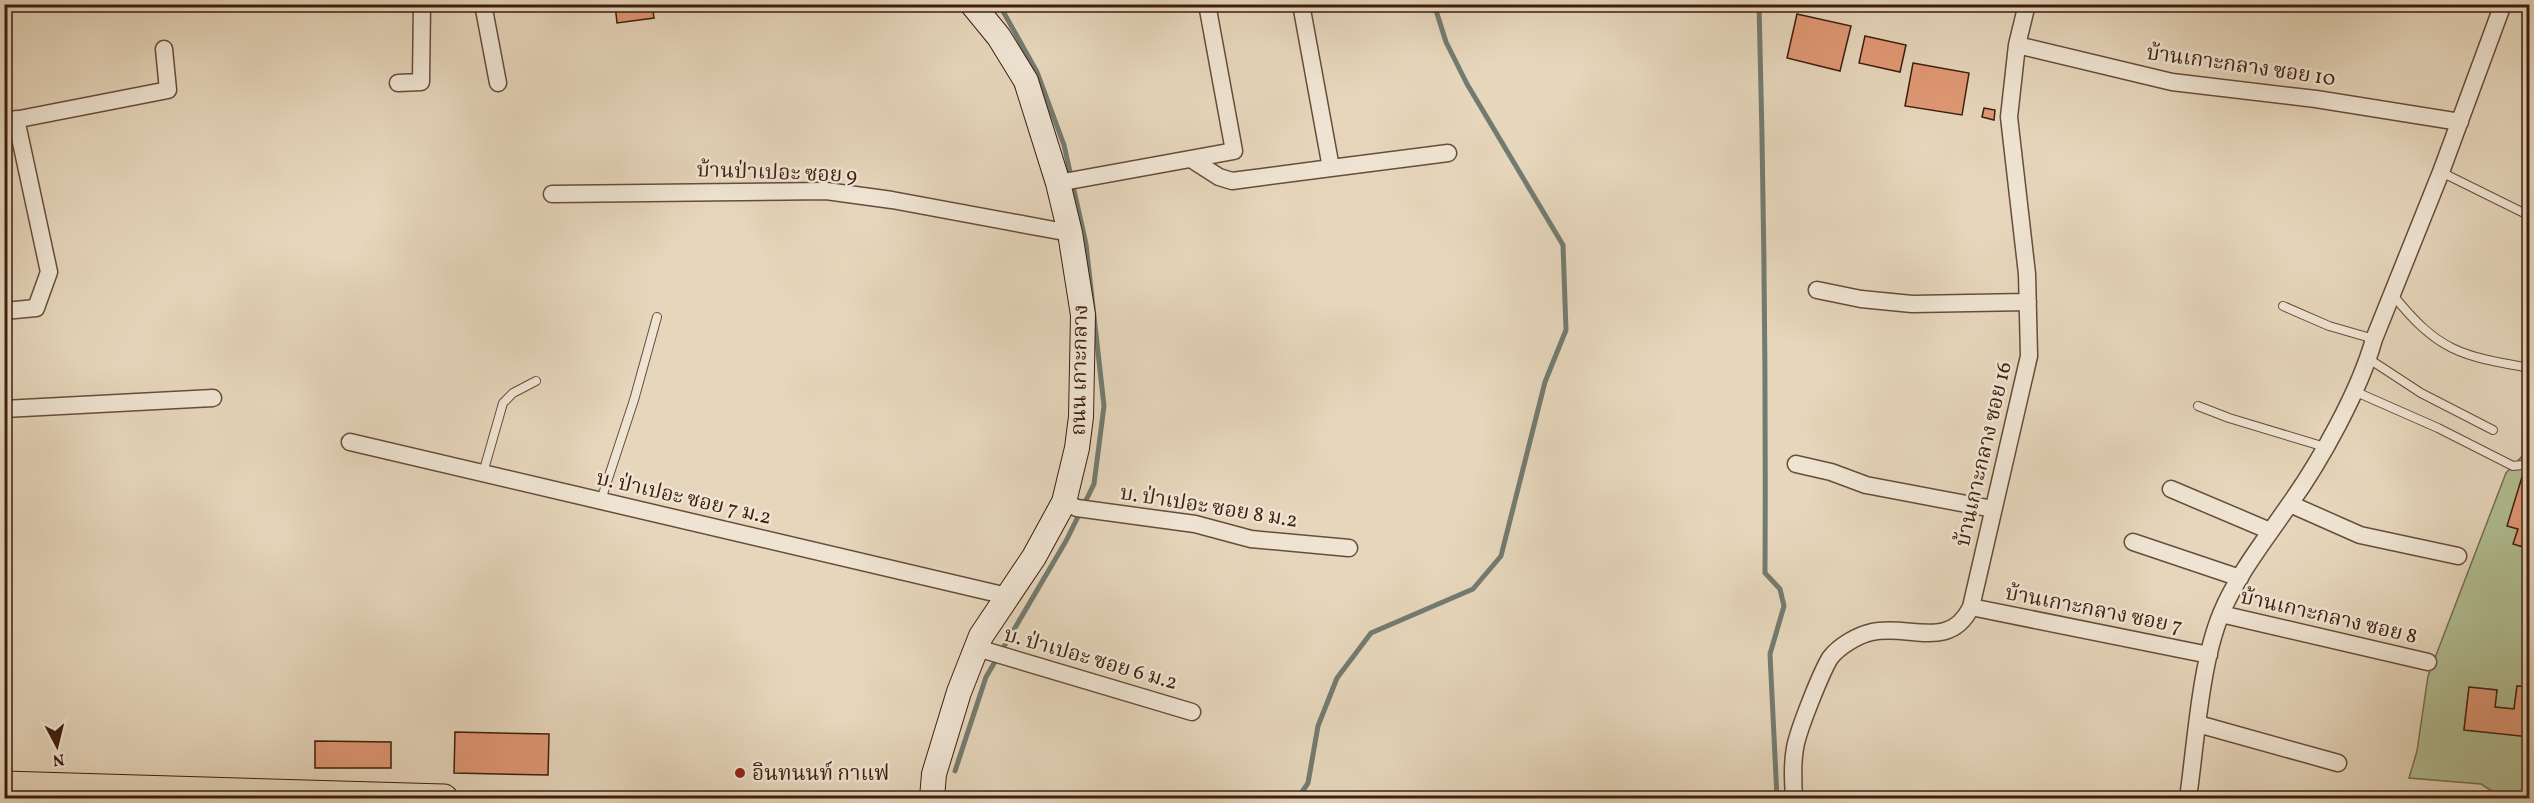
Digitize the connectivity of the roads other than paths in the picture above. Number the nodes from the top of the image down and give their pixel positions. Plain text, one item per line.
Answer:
1 (422, 4) edge
2 (483, 4) edge
3 (972, 4) edge
4 (1207, 4) edge
5 (1301, 4) edge
6 (2504, 4) edge
7 (2022, 6) edge
8 (2017, 45) junction
9 (164, 49) dead end
10 (398, 83) dead end
11 (498, 83) dead end
12 (10, 120) edge
13 (2460, 122) junction
14 (1448, 153) dead end
15 (1191, 159) junction
16 (1331, 168) junction
17 (2441, 172) junction
18 (1068, 181) junction
19 (552, 194) dead end
20 (2529, 216) edge
21 (1070, 233) junction
22 (1817, 290) dead end
23 (2393, 295) junction
24 (2028, 302) junction
25 (2283, 306) dead end
26 (4, 311) edge
27 (657, 317) dead end
28 (2374, 339) junction
29 (2369, 359) junction
30 (2529, 368) edge
31 (537, 381) dead end
32 (2354, 391) junction
33 (213, 398) dead end
34 (2198, 406) dead end
35 (4, 410) edge
36 (2493, 430) dead end
37 (350, 442) dead end
38 (2325, 447) junction
39 (1796, 464) dead end
40 (2529, 464) edge
41 (483, 473) junction
42 (2171, 489) dead end
43 (601, 500) junction
44 (2290, 504) junction
45 (1076, 506) junction
46 (1993, 509) junction
47 (2270, 531) junction
48 (2133, 542) dead end
49 (1349, 548) dead end
50 (2458, 556) dead end
51 (2240, 578) junction
52 (1008, 596) junction
53 (1971, 607) junction
54 (2221, 614) junction
55 (977, 648) junction
56 (2209, 655) junction
57 (2428, 662) dead end
58 (1192, 712) dead end
59 (2198, 724) junction
60 (2338, 763) dead end
61 (4, 784) edge
62 (444, 798) edge
63 (932, 798) edge
64 (1794, 798) edge
65 (2188, 798) edge

1 - 10 street
2 - 11 street
3 - 18 street, ถนน เกาะกลาง
4 - 15 street
5 - 16 street
6 - 13 street
7 - 8 street, บ้านเกาะกลาง ซอย 16
8 - 13 street, บ้านเกาะกลาง ซอย 10
8 - 24 street, บ้านเกาะกลาง ซอย 16
9 - 12 street
12 - 26 street
13 - 17 street
14 - 16 street
15 - 16 street
15 - 18 street
17 - 20 lane
17 - 23 street
18 - 21 street, ถนน เกาะกลาง
19 - 21 street, บ้านป่าเปอะ ซอย 9
21 - 45 street, ถนน เกาะกลาง
22 - 24 street
23 - 28 street
23 - 30 lane
24 - 46 street, บ้านเกาะกลาง ซอย 16
25 - 28 lane
27 - 43 lane
28 - 29 street
29 - 32 street
29 - 36 lane
31 - 41 lane
32 - 38 street
32 - 40 lane
33 - 35 street
34 - 38 lane
37 - 41 street, บ. ป่าเปอะ ซอย 7 ม.2
38 - 44 street
39 - 46 street
41 - 43 street, บ. ป่าเปอะ ซอย 7 ม.2
42 - 47 street
43 - 52 street, บ. ป่าเปอะ ซอย 7 ม.2
44 - 47 street
44 - 50 street
45 - 49 street, บ. ป่าเปอะ ซอย 8 ม.2
45 - 52 street, ถนน เกาะกลาง
46 - 53 street, บ้านเกาะกลาง ซอย 16
47 - 51 street
48 - 51 street
51 - 54 street
52 - 55 street, ถนน เกาะกลาง
53 - 56 street, บ้านเกาะกลาง ซอย 7
53 - 64 street, บ้านเกาะกลาง ซอย 16
54 - 56 street
54 - 57 street, บ้านเกาะกลาง ซอย 8
55 - 58 street, บ. ป่าเปอะ ซอย 6 ม.2
55 - 63 street, ถนน เกาะกลาง
56 - 59 street
59 - 60 street
59 - 65 street
61 - 62 main road

